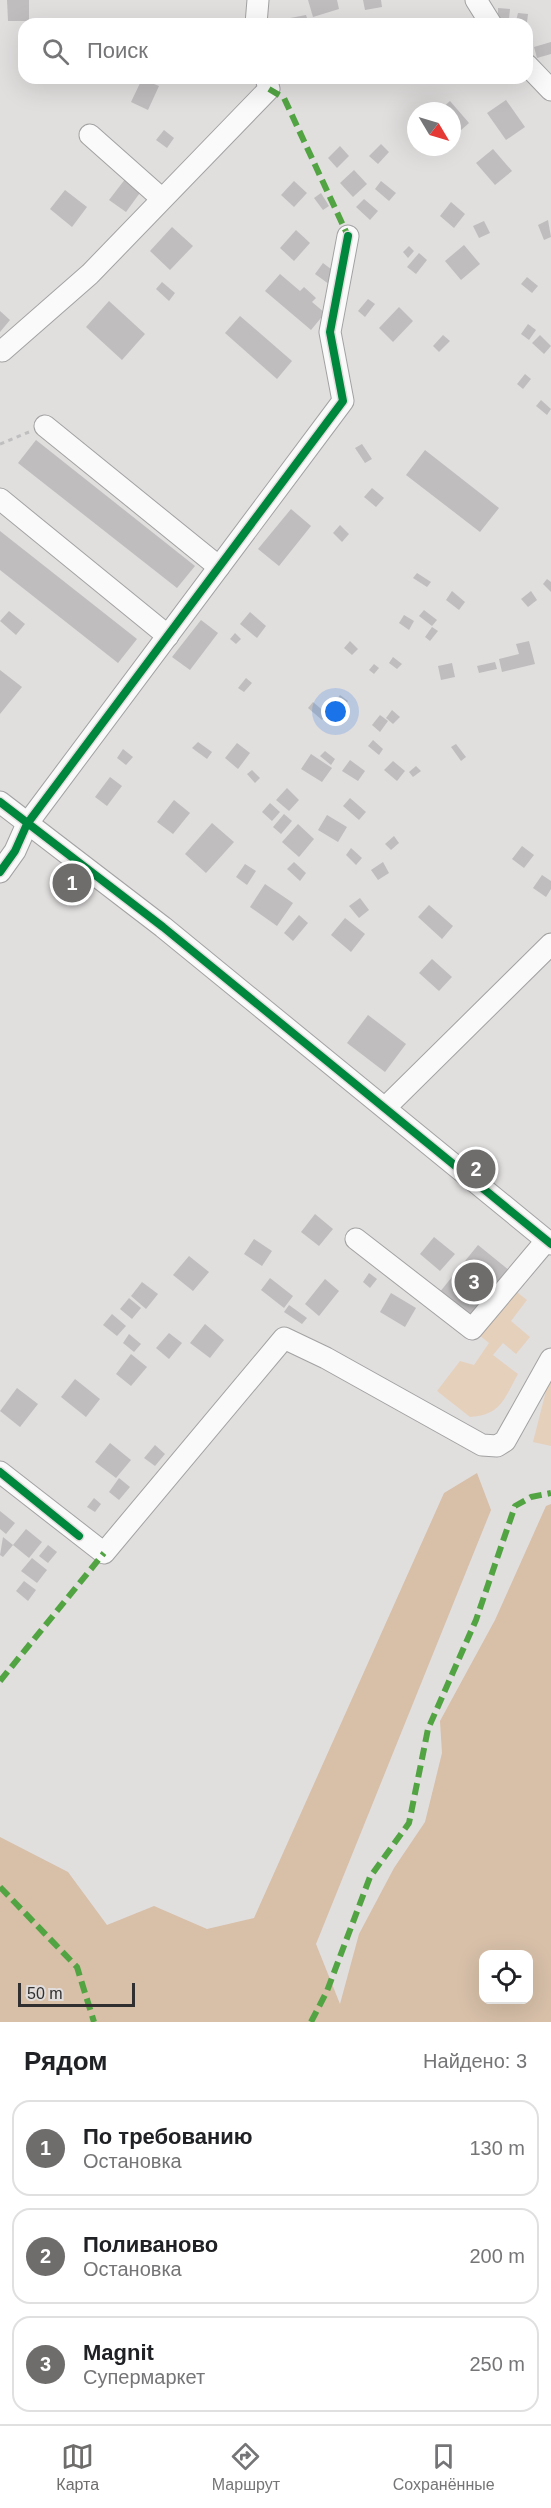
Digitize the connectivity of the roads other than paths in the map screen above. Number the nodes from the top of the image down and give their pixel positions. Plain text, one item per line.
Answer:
1 (258, 0) edge
2 (476, 0) edge
3 (256, 18) edge
4 (487, 18) edge
5 (533, 71) edge
6 (268, 84) edge
7 (551, 90) edge
8 (90, 135) dead end
9 (161, 198) junction
10 (348, 236) dead end
11 (2, 351) dead end
12 (45, 426) road end
13 (0, 498) edge
14 (219, 567) junction
15 (168, 636) junction
16 (0, 802) edge
17 (27, 824) junction
18 (0, 872) edge
19 (551, 945) edge
20 (386, 1107) junction
21 (356, 1239) dead end
22 (549, 1242) edge
23 (548, 1371) edge
24 (0, 1472) edge

1 - 3 street
2 - 4 street
5 - 7 street
6 - 9 street
8 - 9 street
9 - 11 street
10 - 14 street
12 - 14 street
13 - 15 street
14 - 15 street
15 - 17 street
16 - 17 street
17 - 18 street
17 - 20 street
19 - 20 street
20 - 22 street
21 - 22 street
23 - 24 street

